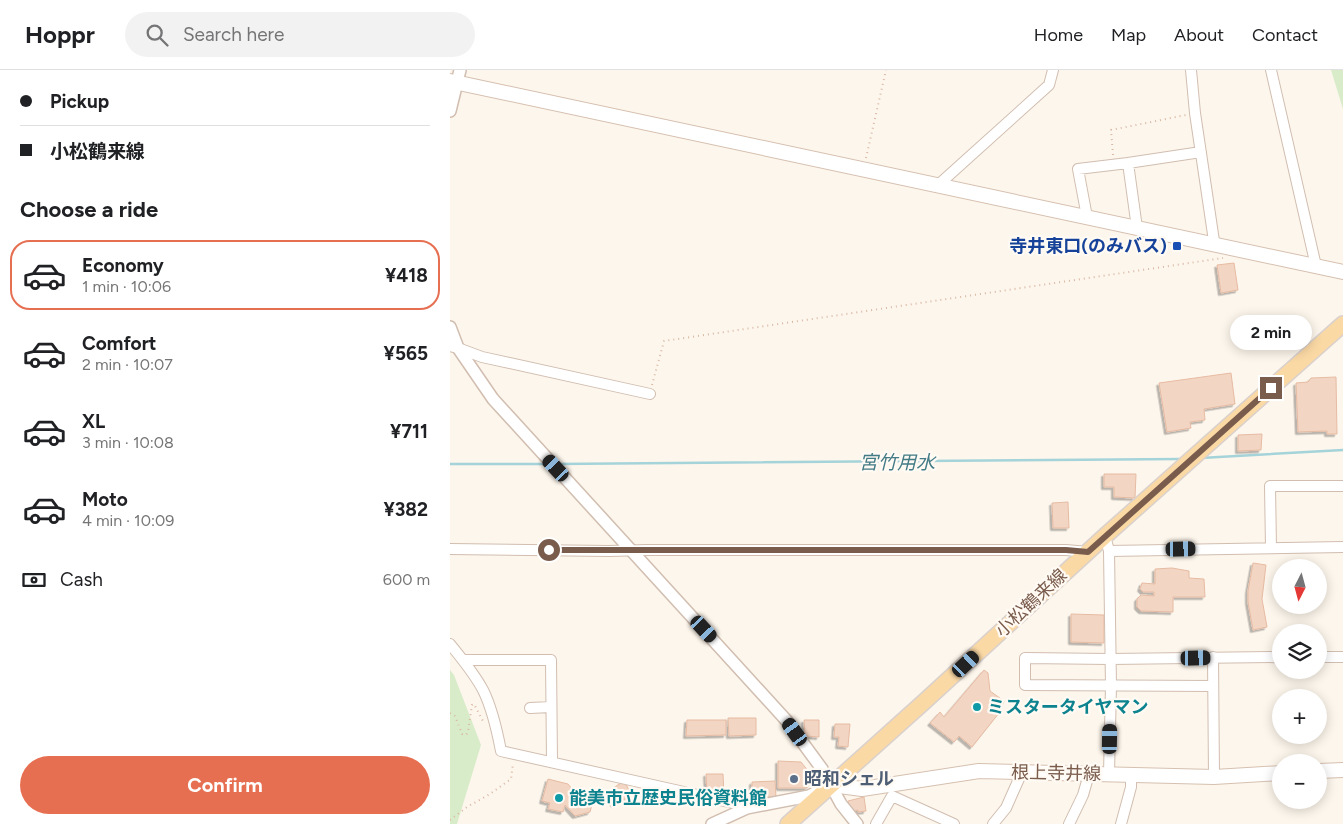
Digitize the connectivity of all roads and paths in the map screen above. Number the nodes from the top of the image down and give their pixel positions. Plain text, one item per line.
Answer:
1 (886, 70) edge
2 (1053, 70) edge
3 (1191, 70) edge
4 (1271, 70) edge
5 (456, 78) edge
6 (450, 111) edge
7 (1195, 113) junction
8 (1200, 152) junction
9 (1128, 163) junction
10 (1114, 165) junction
11 (864, 170) junction
12 (937, 186) junction
13 (1087, 217) junction
14 (1137, 228) junction
15 (1216, 246) junction
16 (1224, 258) dead end
17 (1316, 266) junction
18 (1343, 272) edge
19 (1343, 324) edge
20 (450, 327) edge
21 (454, 347) edge
22 (650, 394) joint
23 (1343, 486) edge
24 (1107, 544) junction
25 (1343, 547) edge
26 (1271, 548) junction
27 (450, 549) edge
28 (631, 550) junction
29 (1088, 552) junction
30 (450, 644) edge
31 (1213, 657) junction
32 (1272, 657) edge
33 (1327, 657) edge
34 (1343, 657) edge
35 (1110, 659) junction
36 (463, 660) junction
37 (1111, 686) junction
38 (1213, 686) junction
39 (530, 708) dead end
40 (551, 708) junction
41 (450, 713) edge
42 (485, 725) dead end
43 (515, 754) junction
44 (552, 762) junction
45 (1343, 770) edge
46 (1327, 771) edge
47 (1022, 772) junction
48 (1089, 774) junction
49 (1109, 774) junction
50 (1272, 774) edge
51 (1131, 776) junction
52 (1214, 777) junction
53 (832, 784) junction
54 (747, 808) junction
55 (450, 820) edge
56 (712, 824) edge
57 (788, 824) edge
58 (857, 824) edge
59 (876, 824) edge
60 (954, 824) edge
61 (993, 824) edge
62 (1069, 824) edge
63 (1121, 824) edge

1 - 11 path
2 - 12 street
3 - 7 street
4 - 17 street
5 - 6 street
5 - 11 main road
7 - 8 street
7 - 10 path
8 - 9 street
8 - 15 street
9 - 10 street
9 - 14 street
10 - 13 street
11 - 12 main road
12 - 13 main road
13 - 14 main road
14 - 15 main road
15 - 17 main road
16 - 22 path
17 - 18 main road
19 - 24 main road, 小松鶴来線
20 - 21 street
21 - 22 street
21 - 28 street
23 - 26 street
24 - 26 street
24 - 29 main road, 小松鶴来線
24 - 35 street
25 - 26 street
27 - 28 street
28 - 29 street
28 - 53 street
29 - 53 main road, 小松鶴来線
30 - 36 street
31 - 32 street
31 - 35 street
31 - 38 street
33 - 34 street
35 - 37 street
35 - 37 street
36 - 40 street
36 - 43 street
37 - 38 street
37 - 49 street
38 - 52 street
39 - 40 street
40 - 44 street
41 - 42 path
43 - 44 street
43 - 55 path
44 - 54 street
45 - 46 main road
47 - 48 main road, 根上寺井線
47 - 53 main road, 根上寺井線
47 - 61 street
48 - 49 main road, 根上寺井線
48 - 62 street
49 - 51 main road, 根上寺井線
50 - 52 main road, 根上寺井線
51 - 52 main road, 根上寺井線
51 - 63 street
53 - 54 street
53 - 57 main road, 小松鶴来線
53 - 58 street
54 - 56 street
59 - 60 street

